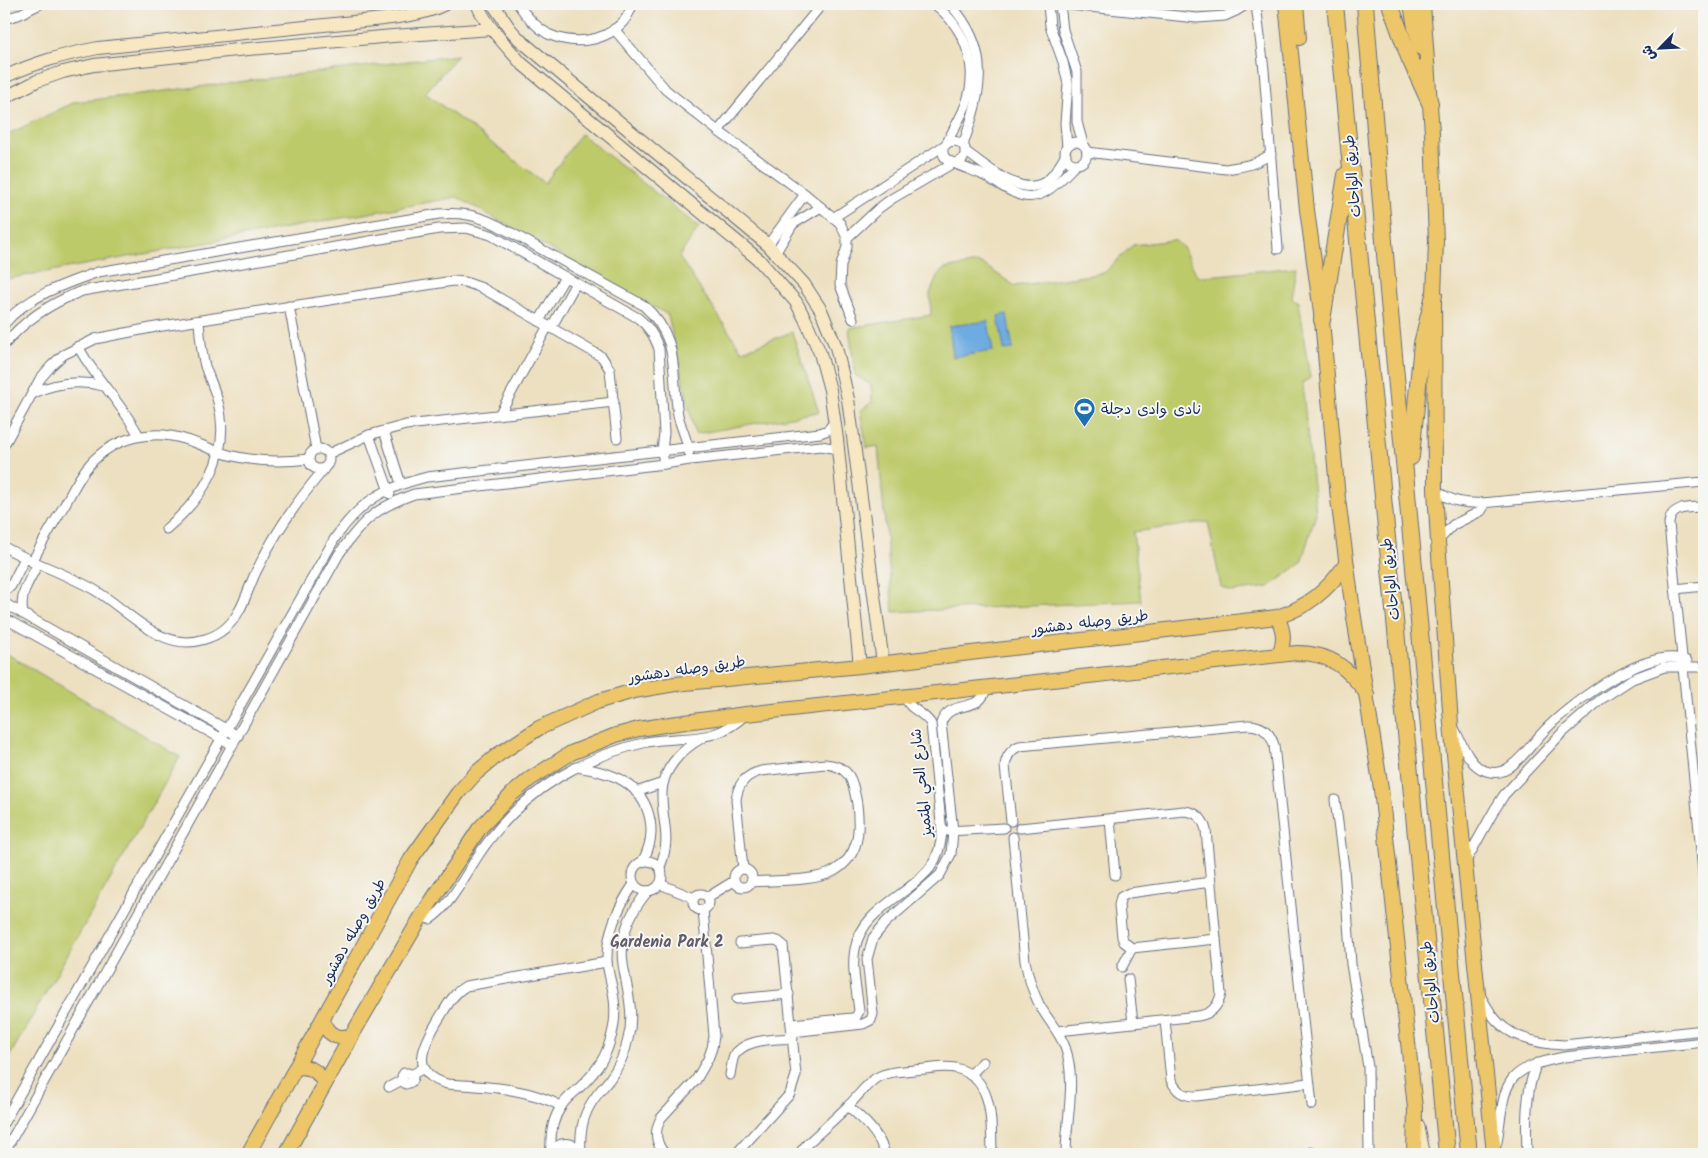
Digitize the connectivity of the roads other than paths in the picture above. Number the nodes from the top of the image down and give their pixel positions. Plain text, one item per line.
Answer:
1 (40, 4) edge
2 (445, 4) edge
3 (477, 4) edge
4 (493, 4) edge
5 (518, 4) edge
6 (633, 4) edge
7 (822, 4) edge
8 (934, 4) edge
9 (950, 4) edge
10 (1048, 4) edge
11 (1060, 4) edge
12 (1247, 4) edge
13 (1256, 4) edge
14 (1286, 4) edge
15 (1296, 4) edge
16 (1335, 4) edge
17 (1365, 4) edge
18 (1390, 4) edge
19 (1411, 4) edge
20 (1424, 4) edge
21 (4, 19) edge
22 (614, 29) junction
23 (492, 30) junction
24 (1428, 65) junction
25 (4, 77) edge
26 (1068, 84) junction
27 (1078, 85) junction
28 (1296, 92) junction
29 (4, 98) edge
30 (1430, 103) junction
31 (601, 106) junction
32 (588, 120) junction
33 (718, 131) junction
34 (946, 144) junction
35 (964, 148) junction
36 (1085, 148) junction
37 (1066, 151) junction
38 (1350, 153) junction
39 (1271, 154) junction
40 (954, 163) junction
41 (1076, 164) junction
42 (805, 194) junction
43 (821, 207) junction
44 (833, 218) junction
45 (847, 238) junction
46 (772, 249) junction
47 (1278, 249) dead end
48 (762, 263) junction
49 (565, 277) junction
50 (576, 283) junction
51 (1434, 295) junction
52 (289, 306) junction
53 (853, 319) dead end
54 (199, 320) junction
55 (1322, 320) junction
56 (539, 321) junction
57 (4, 324) edge
58 (549, 327) junction
59 (4, 345) edge
60 (78, 346) junction
61 (104, 386) junction
62 (32, 394) junction
63 (614, 402) junction
64 (499, 415) junction
65 (835, 421) junction
66 (384, 431) junction
67 (139, 436) junction
68 (369, 436) junction
69 (617, 438) dead end
70 (4, 445) edge
71 (688, 447) junction
72 (316, 449) junction
73 (662, 451) junction
74 (838, 451) junction
75 (219, 452) junction
76 (328, 454) junction
77 (309, 459) junction
78 (690, 460) junction
79 (664, 464) junction
80 (324, 468) junction
81 (1704, 482) edge
82 (401, 484) junction
83 (387, 489) junction
84 (1435, 490) junction
85 (1407, 497) junction
86 (393, 502) junction
87 (1482, 503) junction
88 (1704, 507) edge
89 (166, 530) dead end
90 (1438, 541) junction
91 (4, 547) edge
92 (870, 556) junction
93 (850, 558) junction
94 (32, 562) junction
95 (1346, 564) junction
96 (1704, 586) edge
97 (1675, 589) junction
98 (4, 592) edge
99 (4, 603) edge
100 (23, 614) junction
101 (1277, 616) junction
102 (4, 618) edge
103 (1279, 655) junction
104 (883, 663) junction
105 (1683, 663) junction
106 (860, 666) junction
107 (1700, 666) edge
108 (1615, 677) junction
109 (1620, 686) junction
110 (986, 688) junction
111 (1367, 694) junction
112 (906, 697) junction
113 (746, 714) junction
114 (941, 723) junction
115 (931, 724) junction
116 (1451, 724) junction
117 (227, 729) junction
118 (238, 736) junction
119 (702, 737) junction
120 (221, 738) junction
121 (233, 745) junction
122 (576, 767) junction
123 (662, 784) junction
124 (636, 792) junction
125 (1335, 800) dead end
126 (1701, 818) edge
127 (1110, 819) junction
128 (1008, 824) junction
129 (1020, 828) junction
130 (953, 831) junction
131 (942, 832) junction
132 (1013, 837) junction
133 (642, 862) junction
134 (1465, 863) junction
135 (660, 867) junction
136 (742, 869) junction
137 (1115, 875) dead end
138 (734, 881) junction
139 (751, 882) junction
140 (1211, 882) junction
141 (1704, 882) edge
142 (634, 884) junction
143 (660, 884) junction
144 (908, 887) junction
145 (648, 891) junction
146 (916, 896) junction
147 (708, 897) junction
148 (694, 898) junction
149 (703, 910) junction
150 (421, 917) junction
151 (1216, 939) junction
152 (740, 943) dead end
153 (1132, 948) junction
154 (607, 962) junction
155 (1122, 967) dead end
156 (1128, 979) dead end
157 (1478, 992) junction
158 (789, 994) junction
159 (737, 999) dead end
160 (323, 1018) junction
161 (1165, 1020) junction
162 (1133, 1023) junction
163 (822, 1025) junction
164 (1704, 1030) edge
165 (792, 1031) junction
166 (1058, 1031) junction
167 (1691, 1033) junction
168 (352, 1035) junction
169 (1633, 1039) junction
170 (1704, 1042) edge
171 (1692, 1044) junction
172 (1633, 1049) junction
173 (983, 1062) dead end
174 (1537, 1063) junction
175 (295, 1068) junction
176 (424, 1068) junction
177 (730, 1075) dead end
178 (970, 1075) junction
179 (1309, 1083) junction
180 (324, 1084) junction
181 (389, 1087) dead end
182 (1312, 1105) dead end
183 (561, 1106) junction
184 (848, 1106) junction
185 (1415, 1108) junction
186 (4, 1122) edge
187 (581, 1153) edge
188 (4, 1154) edge
189 (248, 1154) edge
190 (286, 1154) edge
191 (551, 1154) edge
192 (665, 1154) edge
193 (736, 1154) edge
194 (799, 1154) edge
195 (885, 1154) edge
196 (992, 1154) edge
197 (1066, 1154) edge
198 (1369, 1154) edge
199 (1414, 1154) edge
200 (1424, 1154) edge
201 (1447, 1154) edge
202 (1469, 1154) edge
203 (1495, 1154) edge
204 (1527, 1154) edge

1 - 21 street
2 - 25 street
3 - 23 street
4 - 31 street
5 - 22 street
6 - 22 street
7 - 33 street
8 - 34 street
9 - 35 street
10 - 26 street
11 - 12 street
11 - 27 street
13 - 39 street
14 - 28 main road
15 - 28 main road
16 - 38 highway, طريق الواحات
17 - 85 highway, طريق الواحات
18 - 30 highway
19 - 24 main road
20 - 24 main road
22 - 33 street
23 - 29 street
23 - 32 street
24 - 30 main road
26 - 27 street
26 - 37 street
27 - 36 street
28 - 55 main road
30 - 51 main road
31 - 32 street
31 - 46 street
32 - 48 street
33 - 42 street
34 - 35 street
34 - 40 street
34 - 44 street
35 - 37 street
35 - 40 street
36 - 37 street
36 - 39 street
36 - 41 street
37 - 41 street
38 - 55 highway
38 - 201 highway, طريق الواحات
39 - 47 street
40 - 41 street
40 - 45 street
42 - 43 street
42 - 46 street
43 - 44 street
43 - 46 street
44 - 45 street
45 - 53 street
46 - 48 street
46 - 92 street
48 - 65 street
49 - 50 street
49 - 56 street
49 - 59 street
50 - 58 street
50 - 73 street
51 - 84 main road
51 - 85 highway
52 - 54 street
52 - 56 street
52 - 72 street
54 - 60 street
54 - 75 street
55 - 95 main road
56 - 58 street
57 - 71 street
58 - 63 street
58 - 64 street
60 - 61 street
60 - 62 street
61 - 62 street
61 - 67 street
62 - 70 street
63 - 64 street
63 - 69 street
64 - 66 street
65 - 71 street
65 - 74 street
66 - 68 street
66 - 82 street
67 - 75 street
67 - 94 street
68 - 76 street
68 - 83 street
71 - 73 street
71 - 78 street
72 - 76 street
72 - 77 street
73 - 79 street
73 - 82 street
74 - 78 street
74 - 93 street
75 - 77 street
75 - 89 street
76 - 80 street
77 - 80 street
78 - 79 street
79 - 86 street
80 - 94 street
81 - 87 street
82 - 83 street
83 - 86 street
83 - 117 street
84 - 87 street
84 - 90 main road
85 - 202 highway, طريق الواحات
86 - 118 street
87 - 90 street
88 - 97 street
90 - 116 main road
91 - 94 street
92 - 93 street
92 - 104 street
93 - 106 street
94 - 98 street
94 - 100 street
95 - 101 main road, طريق وصله دهشور
95 - 111 main road
96 - 97 street
97 - 105 street
99 - 100 street
100 - 117 street
101 - 103 main road
101 - 104 main road, طريق وصله دهشور
102 - 120 street
103 - 110 main road
103 - 111 main road
104 - 106 main road, طريق وصله دهشور
105 - 107 street
105 - 108 street
105 - 109 street
105 - 126 street
106 - 160 main road, طريق وصله دهشور
108 - 109 street
108 - 116 street
109 - 134 street
110 - 112 main road
110 - 114 street, شارع الحي المتميز
111 - 185 main road
112 - 113 main road
112 - 115 street, شارع الحي المتميز
113 - 119 street
113 - 150 main road
114 - 115 street
114 - 130 street, شارع الحي المتميز
115 - 131 street, شارع الحي المتميز
116 - 134 main road
117 - 118 street
117 - 120 street
118 - 121 street
119 - 122 street
119 - 123 street
120 - 121 street
120 - 186 street
121 - 188 street
122 - 124 street
122 - 150 street
123 - 124 street
123 - 135 street
124 - 133 street
125 - 198 street
126 - 141 street
127 - 129 street
127 - 137 street
127 - 140 street
128 - 129 street
128 - 130 street
128 - 132 street
128 - 179 street
129 - 132 street
130 - 131 street
130 - 146 street, شارع الحي المتميز
131 - 144 street, شارع الحي المتميز
132 - 166 street
133 - 135 street
133 - 142 street
134 - 157 main road
135 - 143 street
136 - 138 street
136 - 139 street
136 - 139 street
138 - 139 street
138 - 147 street
140 - 151 street
140 - 153 street
142 - 145 street
142 - 154 street
143 - 145 street
143 - 148 street
144 - 146 street
144 - 163 street, شارع الحي المتميز
145 - 187 street
146 - 163 street, شارع الحي المتميز
147 - 148 street
147 - 149 street
148 - 149 street
149 - 192 street
150 - 168 main road
151 - 153 street
151 - 161 street
152 - 158 street
153 - 155 street
154 - 176 street
154 - 183 street
156 - 162 street
157 - 169 street
157 - 203 main road
158 - 159 street
158 - 165 street
160 - 168 main road
160 - 175 main road, طريق وصله دهشور
161 - 162 street
161 - 179 street
162 - 166 street
163 - 165 street, شارع الحي المتميز
164 - 167 street
165 - 177 street, شارع الحي المتميز
165 - 193 street
166 - 197 street
167 - 169 street
167 - 171 street
168 - 180 main road
169 - 172 street
170 - 171 street
171 - 172 street
172 - 174 street
173 - 178 street
174 - 203 street
174 - 204 street
175 - 180 main road
175 - 189 main road, طريق وصله دهشور
176 - 181 street
176 - 183 street
178 - 184 street
178 - 196 street
179 - 182 street
180 - 190 main road
183 - 191 street
184 - 194 street
184 - 195 street
185 - 199 main road
185 - 200 street
187 - 191 street

